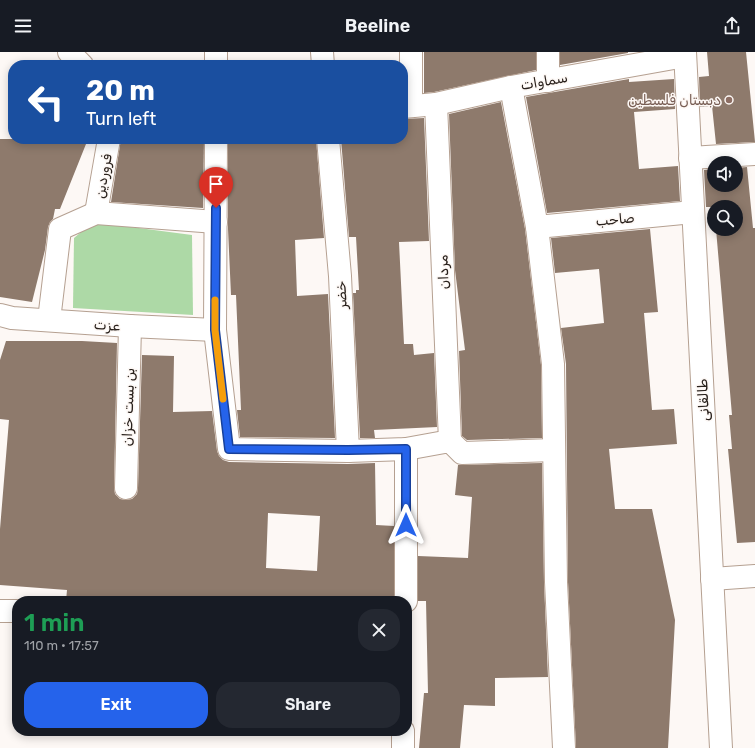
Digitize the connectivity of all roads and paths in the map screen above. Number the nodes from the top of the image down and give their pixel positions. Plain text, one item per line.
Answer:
1 (69, 52) edge
2 (411, 52) edge
3 (548, 52) edge
4 (685, 54) edge
5 (77, 60) edge
6 (548, 81) junction
7 (511, 87) junction
8 (408, 92) edge
9 (436, 104) junction
10 (408, 106) edge
11 (108, 144) edge
12 (216, 144) edge
13 (328, 144) edge
14 (755, 154) edge
15 (690, 158) junction
16 (693, 212) junction
17 (96, 213) junction
18 (216, 222) junction
19 (537, 226) junction
20 (0, 315) edge
21 (49, 320) junction
22 (130, 326) junction
23 (215, 330) junction
24 (450, 441) junction
25 (406, 449) junction
26 (348, 450) junction
27 (554, 450) junction
28 (126, 488) dead end
29 (755, 576) edge
30 (712, 579) junction
31 (406, 596) edge
32 (0, 611) edge
33 (12, 611) edge
34 (403, 736) edge
35 (403, 748) edge
36 (564, 748) edge
37 (721, 748) edge

1 - 5 street
2 - 8 street
3 - 6 street
4 - 6 street, سماوات
4 - 15 street, طالقانی
6 - 7 street, سماوات
7 - 9 street, سماوات
7 - 19 street
9 - 10 street, سماوات
9 - 24 street, مردان
11 - 17 street, فروردین
12 - 18 street
13 - 26 street, خضر
14 - 15 street
15 - 16 street, طالقانی
16 - 19 street, صاحب
16 - 30 street, طالقانی
17 - 18 street
17 - 21 street
18 - 23 street
19 - 27 street
20 - 21 street, عزت
21 - 22 street, عزت
22 - 23 street, عزت
22 - 28 street, بن بست خزان
23 - 26 street
24 - 25 street
24 - 27 street
25 - 26 street
25 - 31 street
27 - 36 street
29 - 30 street
30 - 37 street, طالقانی
32 - 33 street
34 - 35 street

